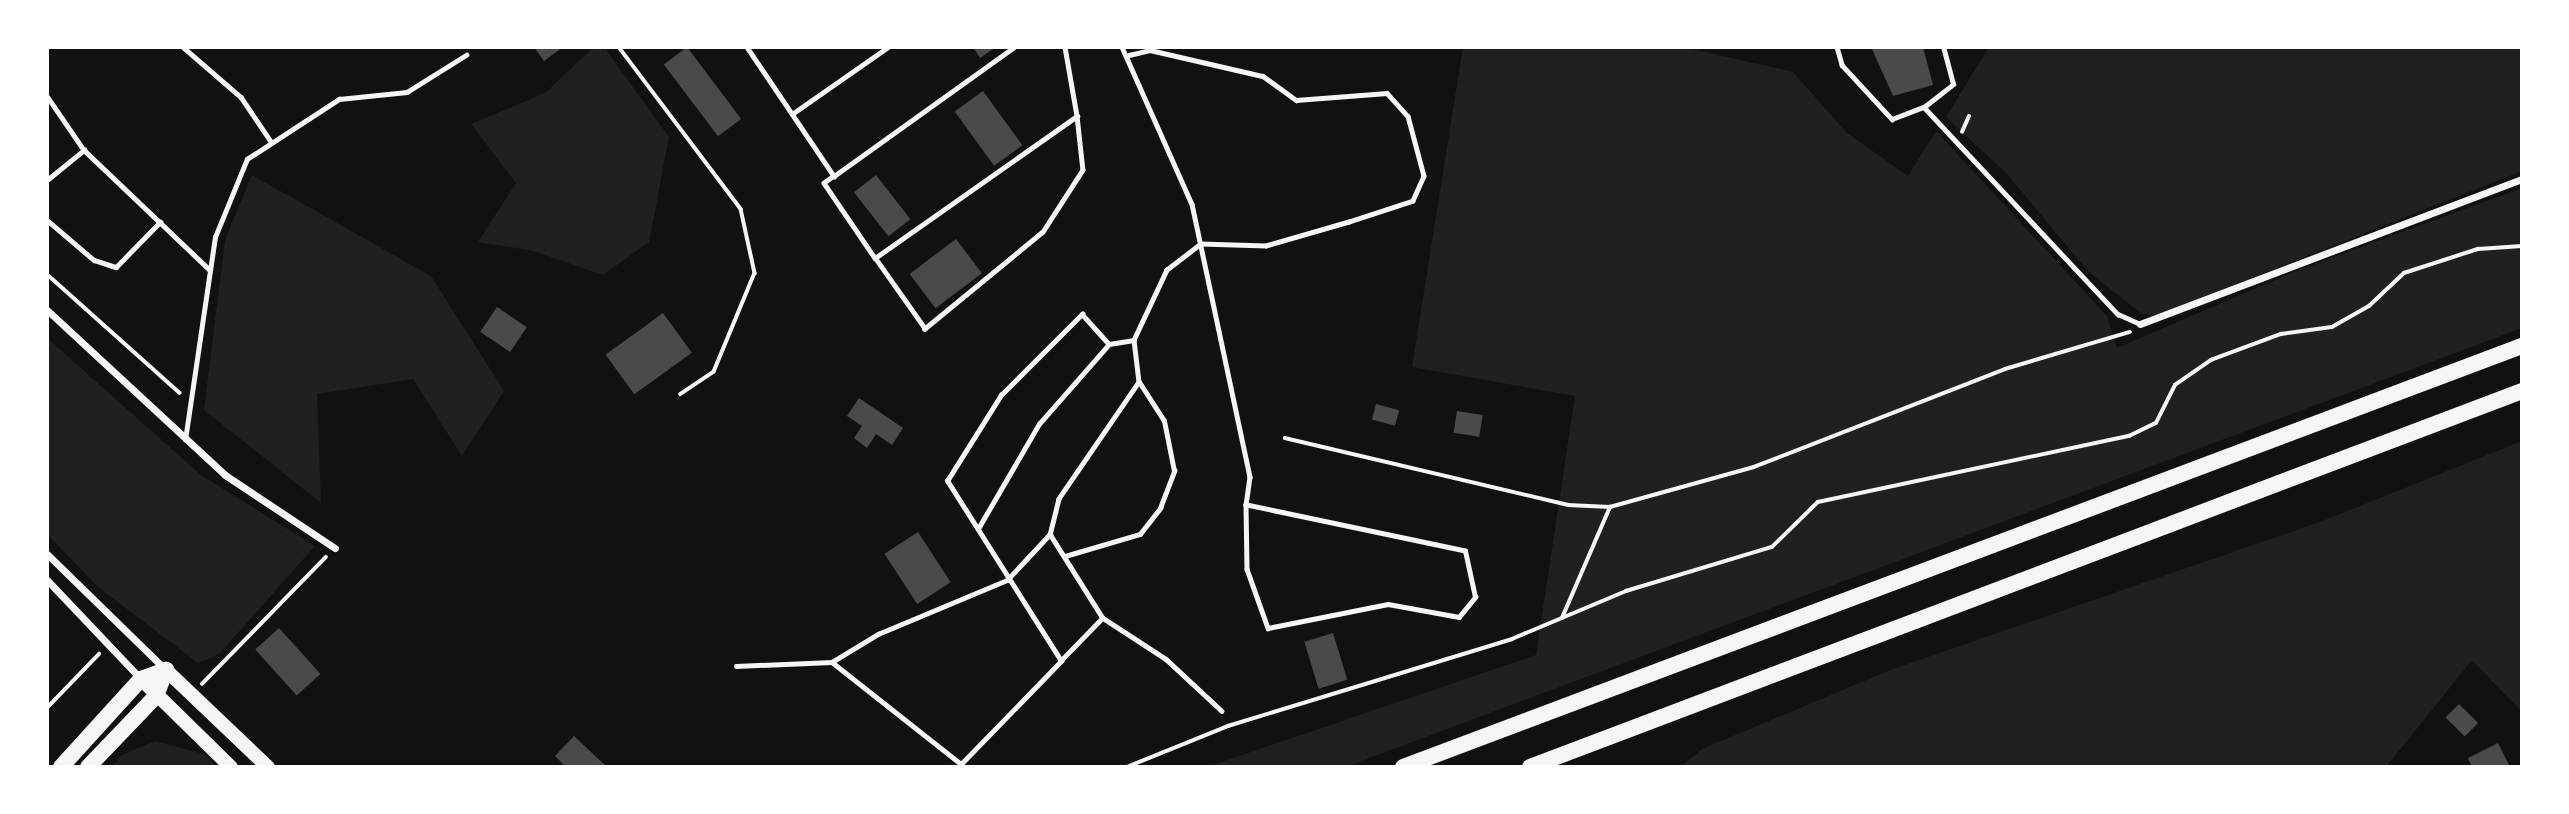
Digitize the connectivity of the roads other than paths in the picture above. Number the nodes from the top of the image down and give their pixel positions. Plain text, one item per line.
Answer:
1 (183, 47) edge
2 (747, 47) edge
3 (888, 47) edge
4 (1014, 47) edge
5 (1065, 47) edge
6 (1122, 47) edge
7 (1838, 47) edge
8 (1943, 47) edge
9 (466, 55) dead end
10 (1129, 55) junction
11 (47, 96) edge
12 (1924, 107) junction
13 (792, 114) junction
14 (1077, 116) junction
15 (272, 143) junction
16 (84, 150) junction
17 (834, 176) junction
18 (2522, 179) edge
19 (47, 180) edge
20 (47, 220) edge
21 (160, 222) junction
22 (1201, 244) junction
23 (875, 258) junction
24 (210, 270) junction
25 (47, 310) edge
26 (2140, 324) joint
27 (1134, 340) junction
28 (1109, 344) junction
29 (2522, 346) edge
30 (1139, 382) junction
31 (2522, 391) edge
32 (185, 440) junction
33 (1246, 505) junction
34 (979, 527) junction
35 (1050, 534) junction
36 (335, 548) road end
37 (47, 554) edge
38 (1065, 556) junction
39 (47, 580) edge
40 (1007, 580) junction
41 (1103, 618) junction
42 (1061, 661) junction
43 (832, 662) junction
44 (736, 666) dead end
45 (166, 670) junction
46 (141, 679) junction
47 (156, 695) junction
48 (1222, 710) dead end
49 (61, 767) edge
50 (88, 767) edge
51 (231, 767) edge
52 (268, 767) edge
53 (1402, 767) edge
54 (1530, 767) edge

1 - 15 lane
2 - 13 lane
3 - 13 lane
4 - 17 lane
5 - 14 lane
6 - 10 lane
7 - 12 lane
8 - 12 lane
9 - 15 lane
10 - 22 lane
10 - 22 lane
11 - 16 lane
12 - 26 lane
13 - 17 lane
14 - 23 lane
14 - 23 lane
15 - 24 lane
16 - 19 lane
16 - 21 lane
17 - 23 lane
18 - 26 street
20 - 21 lane
21 - 24 lane
22 - 27 lane
22 - 33 lane
24 - 32 lane
25 - 32 street
27 - 28 lane
27 - 30 lane
28 - 34 lane
28 - 34 lane
29 - 53 highway
30 - 35 lane
30 - 38 lane
31 - 54 highway
32 - 36 street
33 - 33 lane
34 - 40 lane
35 - 38 lane
35 - 40 lane
37 - 45 street
38 - 41 lane
39 - 46 street
40 - 42 lane
40 - 43 lane
41 - 42 lane
41 - 48 lane
42 - 43 lane
43 - 44 lane
45 - 46 highway
45 - 47 highway
45 - 52 main road
46 - 47 main road
46 - 49 highway
47 - 50 highway
47 - 51 main road

